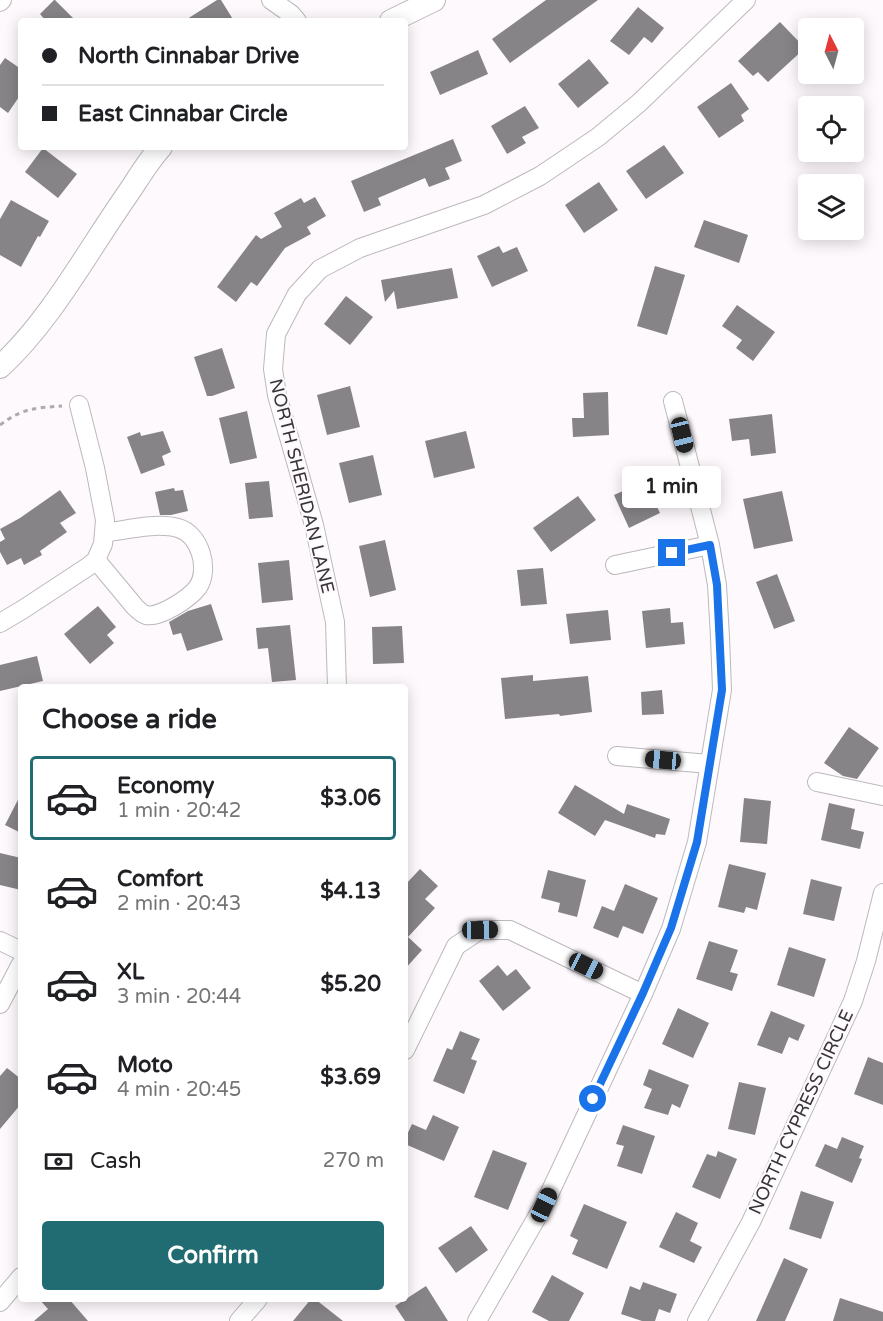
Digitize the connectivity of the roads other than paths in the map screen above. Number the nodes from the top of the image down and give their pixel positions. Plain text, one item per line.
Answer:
1 (271, 0) edge
2 (434, 0) edge
3 (746, 0) edge
4 (294, 18) edge
5 (397, 18) edge
6 (159, 150) edge
7 (0, 367) edge
8 (674, 401) dead end
9 (79, 405) road end
10 (104, 533) junction
11 (710, 545) junction
12 (96, 560) junction
13 (615, 565) dead end
14 (0, 623) edge
15 (338, 684) edge
16 (617, 756) dead end
17 (709, 764) junction
18 (817, 782) dead end
19 (883, 796) edge
20 (883, 893) edge
21 (0, 941) edge
22 (18, 950) edge
23 (874, 963) edge
24 (18, 970) edge
25 (643, 993) junction
26 (0, 1004) edge
27 (408, 1044) edge
28 (18, 1281) edge
29 (0, 1302) edge
30 (255, 1302) edge
31 (239, 1321) edge
32 (477, 1321) edge
33 (697, 1321) edge

1 - 4 street
2 - 5 main road
3 - 15 street, NORTH SHERIDAN LANE
6 - 7 main road
8 - 11 street
9 - 10 street
10 - 12 street
10 - 12 street
11 - 13 street
11 - 17 street
12 - 14 street
16 - 17 street
17 - 25 street
18 - 19 street
20 - 23 street, NORTH CYPRESS CIRCLE
21 - 22 street
23 - 33 street, NORTH CYPRESS CIRCLE
24 - 26 street
25 - 27 street
25 - 32 street
28 - 29 street
30 - 31 street

